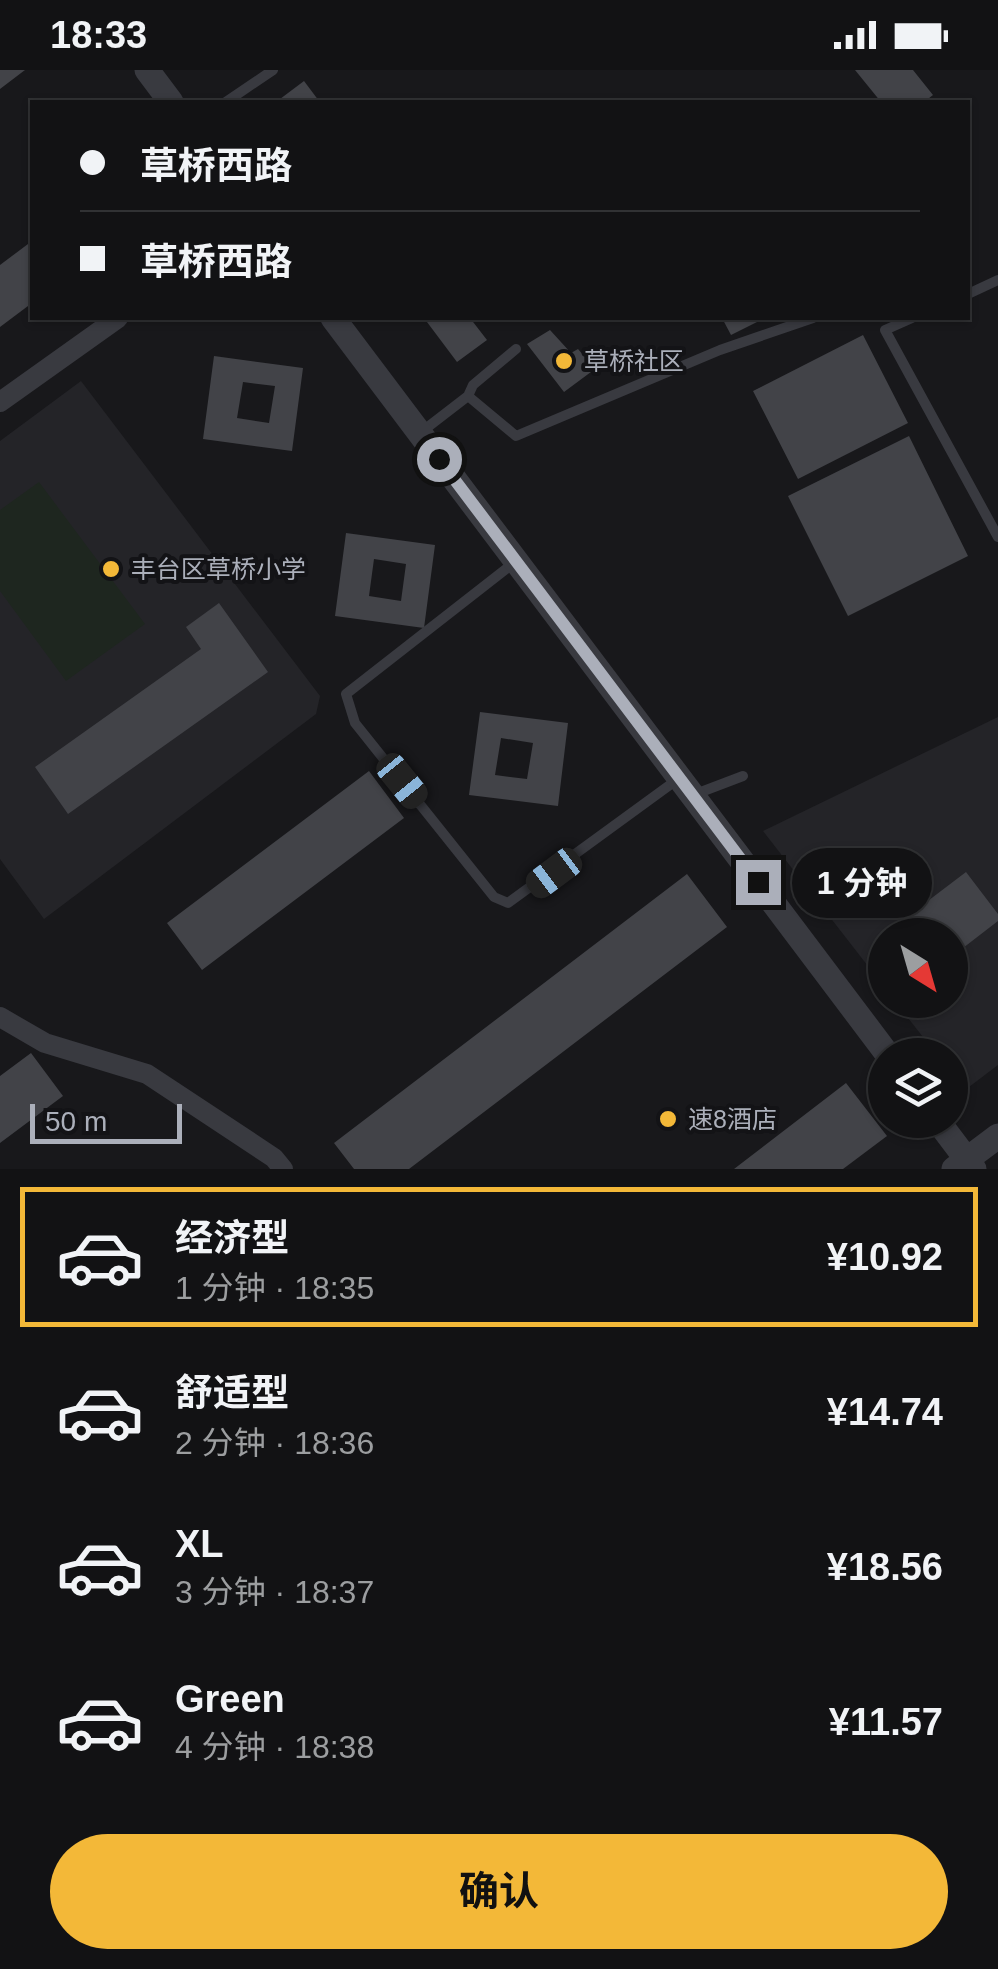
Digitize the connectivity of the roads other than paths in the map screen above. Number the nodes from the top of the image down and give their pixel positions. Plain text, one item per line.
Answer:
1 (146, 70) edge
2 (273, 70) edge
3 (169, 100) edge
4 (229, 100) edge
5 (998, 280) edge
6 (970, 293) edge
7 (115, 320) edge
8 (334, 320) edge
9 (807, 320) edge
10 (880, 320) edge
11 (908, 320) edge
12 (885, 330) junction
13 (516, 349) dead end
14 (468, 396) junction
15 (0, 402) edge
16 (420, 434) junction
17 (998, 536) edge
18 (516, 562) junction
19 (743, 776) dead end
20 (686, 787) junction
21 (0, 1016) edge
22 (875, 1038) edge
23 (998, 1136) edge
24 (948, 1138) edge
25 (964, 1166) edge
26 (283, 1169) edge

1 - 3 street
2 - 4 lane
5 - 6 lane
7 - 15 street
8 - 16 street
9 - 14 lane
10 - 12 lane
11 - 12 lane
12 - 17 lane
13 - 14 lane
14 - 16 lane
16 - 18 street
18 - 20 street
18 - 20 lane
19 - 20 lane
20 - 22 street
21 - 26 street
23 - 25 street
24 - 25 street

